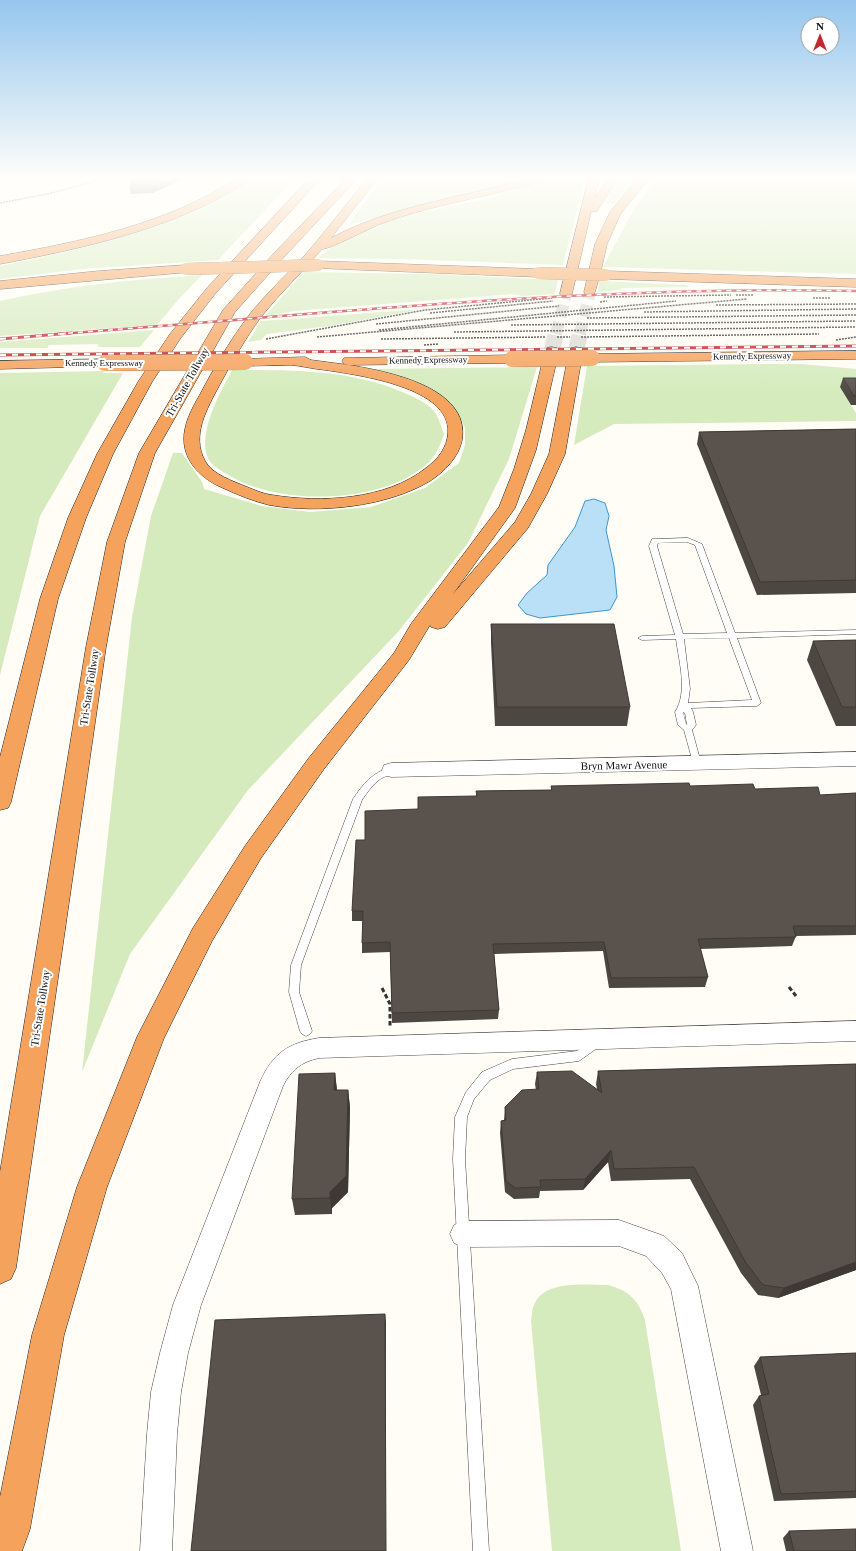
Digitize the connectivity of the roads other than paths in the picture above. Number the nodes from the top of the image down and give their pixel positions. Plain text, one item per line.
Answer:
1 (52, 250) edge
2 (249, 250) edge
3 (284, 250) edge
4 (320, 250) edge
5 (327, 250) edge
6 (578, 250) edge
7 (600, 250) edge
8 (0, 260) edge
9 (313, 261) junction
10 (147, 271) junction
11 (856, 283) edge
12 (0, 285) edge
13 (566, 294) tunnel mouth
14 (595, 294) tunnel mouth
15 (0, 295) edge
16 (576, 341) tunnel mouth
17 (552, 342) tunnel mouth
18 (856, 355) edge
19 (630, 358) junction
20 (290, 361) junction
21 (0, 365) edge
22 (856, 365) edge
23 (856, 632) edge
24 (733, 635) junction
25 (680, 637) junction
26 (642, 638) dead end
27 (402, 656) junction
28 (683, 706) junction
29 (851, 762) edge
30 (697, 763) junction
31 (391, 770) joint
32 (0, 802) edge
33 (306, 1031) dead end
34 (856, 1031) edge
35 (601, 1039) junction
36 (464, 1234) junction
37 (0, 1268) edge
38 (4, 1551) edge
39 (156, 1551) edge
40 (481, 1551) edge
41 (736, 1551) edge

1 - 8 highway
2 - 32 highway
3 - 37 highway, Tri-State Tollway
4 - 9 highway
5 - 9 highway
6 - 13 highway
7 - 14 highway
9 - 10 highway, bridge
9 - 11 highway, bridge
9 - 20 highway
10 - 12 highway
10 - 15 highway
16 - 27 highway
17 - 27 highway
18 - 19 highway, Kennedy Expressway
19 - 20 highway, Kennedy Expressway, bridge
19 - 22 highway
20 - 21 highway, Kennedy Expressway, bridge
23 - 24 lane
24 - 25 lane
24 - 25 lane
24 - 28 lane
25 - 26 lane
25 - 28 lane
27 - 38 highway
28 - 30 lane
29 - 30 street, Bryn Mawr Avenue
30 - 31 street, Bryn Mawr Avenue
31 - 33 lane
34 - 35 street
35 - 36 lane
35 - 39 street
36 - 40 lane
36 - 41 street

